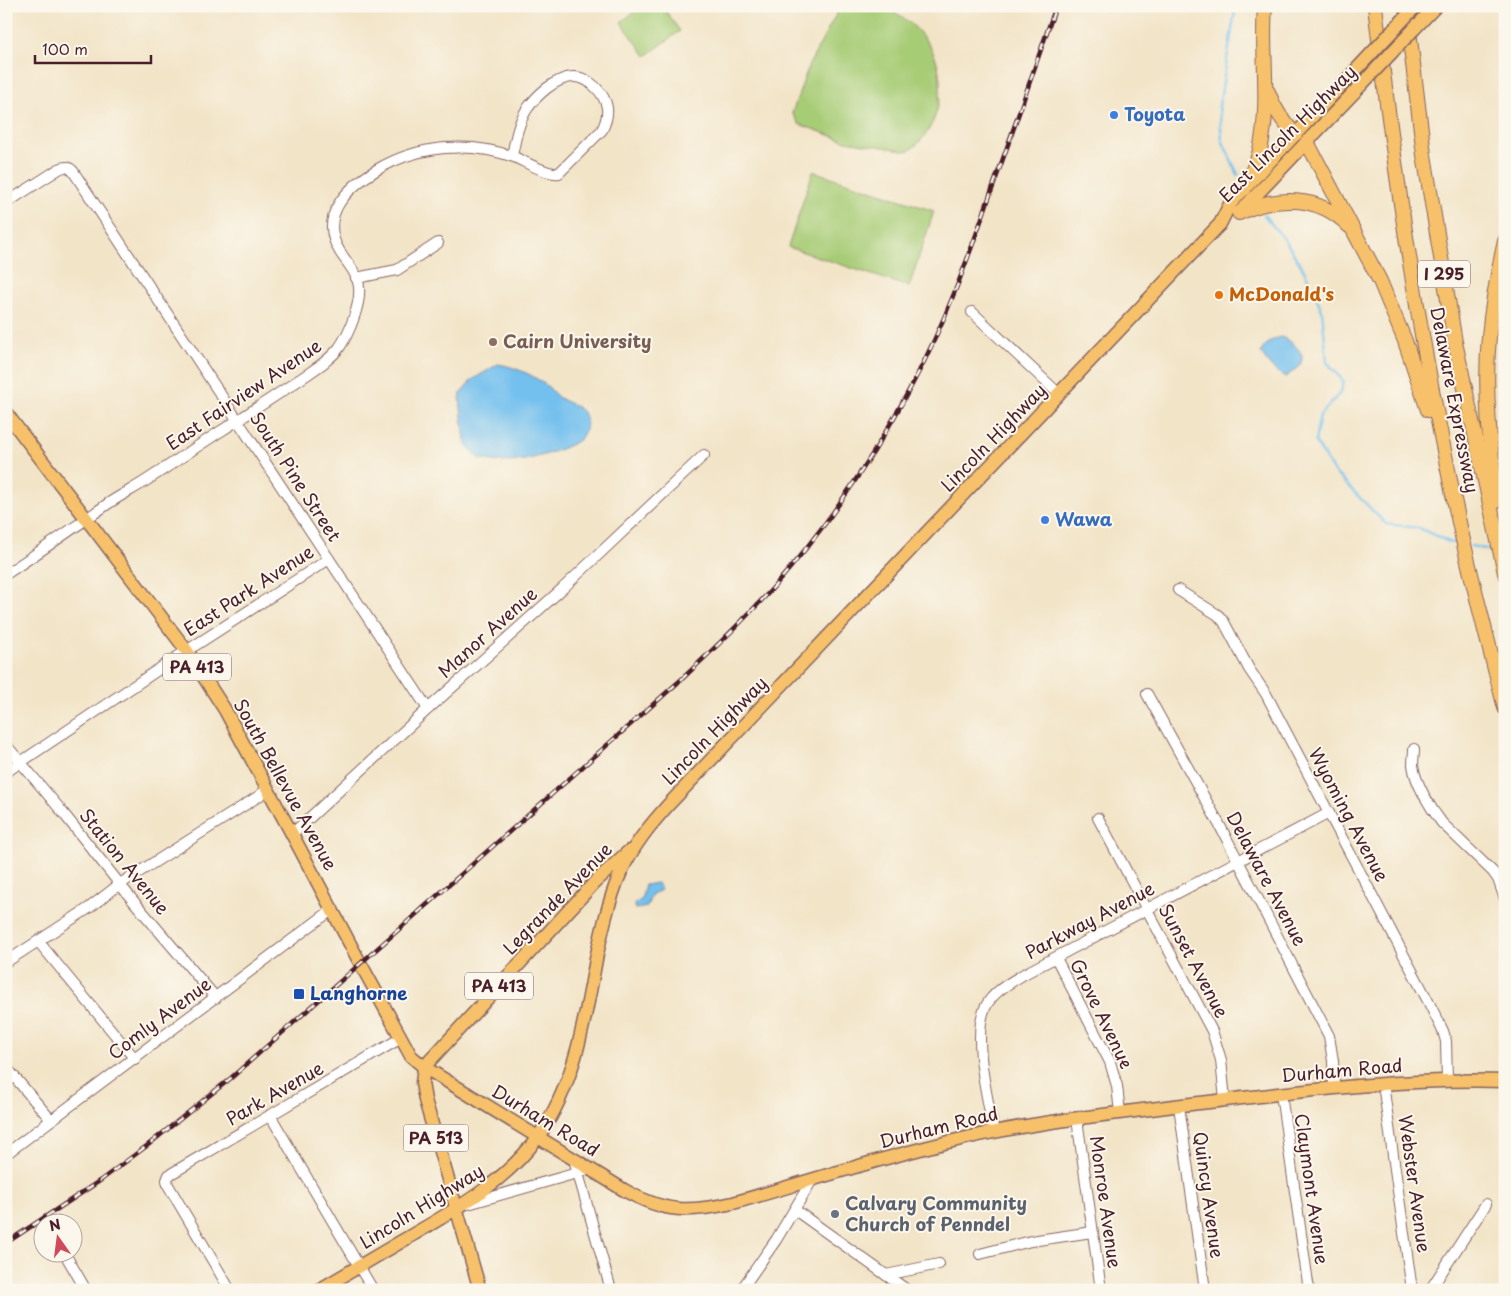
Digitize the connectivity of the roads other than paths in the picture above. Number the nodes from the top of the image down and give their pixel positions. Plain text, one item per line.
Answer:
1 (1265, 6) edge
2 (1375, 6) edge
3 (1406, 6) edge
4 (1416, 6) edge
5 (1433, 9) edge
6 (1266, 81) junction
7 (1295, 134) junction
8 (1307, 142) junction
9 (512, 156) junction
10 (1244, 190) junction
11 (6, 203) edge
12 (1239, 213) junction
13 (1220, 224) junction
14 (1355, 232) junction
15 (1505, 241) edge
16 (438, 243) dead end
17 (356, 278) junction
18 (972, 312) dead end
19 (1059, 394) junction
20 (6, 413) edge
21 (238, 420) junction
22 (704, 455) dead end
23 (1446, 465) junction
24 (87, 519) junction
25 (1500, 539) junction
26 (329, 559) junction
27 (1504, 567) edge
28 (6, 574) edge
29 (1178, 590) dead end
30 (187, 651) junction
31 (1147, 694) dead end
32 (1505, 708) edge
33 (428, 709) junction
34 (6, 746) edge
35 (1414, 749) dead end
36 (20, 762) junction
37 (6, 772) edge
38 (268, 788) junction
39 (1329, 813) junction
40 (1098, 818) dead end
41 (292, 834) junction
42 (636, 844) junction
43 (1239, 861) junction
44 (120, 884) junction
45 (1505, 899) edge
46 (333, 909) junction
47 (1147, 909) junction
48 (38, 941) junction
49 (1056, 958) junction
50 (6, 962) edge
51 (216, 998) junction
52 (401, 1038) junction
53 (134, 1059) junction
54 (424, 1066) junction
55 (6, 1067) edge
56 (1447, 1081) junction
57 (1505, 1081) edge
58 (1383, 1084) junction
59 (1334, 1087) junction
60 (1281, 1094) junction
61 (1225, 1100) junction
62 (1179, 1106) junction
63 (1120, 1113) junction
64 (270, 1115) junction
65 (1077, 1119) junction
66 (51, 1120) junction
67 (994, 1132) junction
68 (538, 1137) junction
69 (6, 1154) edge
70 (574, 1159) junction
71 (590, 1169) junction
72 (577, 1173) junction
73 (812, 1180) junction
74 (1486, 1204) dead end
75 (460, 1207) junction
76 (794, 1210) junction
77 (1092, 1232) junction
78 (980, 1254) dead end
79 (70, 1264) edge
80 (939, 1264) dead end
81 (360, 1266) junction
82 (886, 1275) junction
83 (86, 1290) edge
84 (230, 1290) edge
85 (319, 1290) edge
86 (373, 1290) edge
87 (480, 1290) edge
88 (611, 1290) edge
89 (741, 1290) edge
90 (907, 1290) edge
91 (1101, 1290) edge
92 (1205, 1290) edge
93 (1309, 1290) edge
94 (1412, 1290) edge
95 (1430, 1290) edge

1 - 6 highway
2 - 23 highway, Delaware Expressway / I 295
3 - 25 highway, Delaware Expressway / I 295
4 - 7 main road, East Lincoln Highway, bridge
5 - 8 main road, East Lincoln Highway, bridge
6 - 7 highway
6 - 10 highway
7 - 8 main road
7 - 10 main road, East Lincoln Highway
8 - 12 main road, East Lincoln Highway
8 - 14 highway
9 - 9 street, East Fairview Avenue
9 - 17 street, East Fairview Avenue
10 - 13 main road, East Lincoln Highway
11 - 21 street, South Pine Street
12 - 13 main road, East Lincoln Highway
12 - 14 highway
13 - 19 main road, Lincoln Highway
14 - 23 highway
15 - 25 highway
16 - 17 street
17 - 21 street, East Fairview Avenue
18 - 19 street
19 - 42 main road, Lincoln Highway
20 - 24 main road, South Bellevue Avenue / PA 413
21 - 24 street, East Fairview Avenue
21 - 26 street, South Pine Street
22 - 33 street, Manor Avenue
23 - 32 highway, Delaware Expressway / I 295
24 - 28 street, East Fairview Avenue
24 - 30 main road, South Bellevue Avenue / PA 413
25 - 27 highway, Delaware Expressway / I 295
26 - 30 street, East Park Avenue
26 - 33 street, South Pine Street
29 - 39 street, Wyoming Avenue
30 - 36 street, East Park Avenue
30 - 38 main road, South Bellevue Avenue / PA 413
31 - 43 street, Delaware Avenue
33 - 41 street, Manor Avenue
34 - 36 street, Station Avenue
35 - 45 street
36 - 37 street, East Park Avenue
36 - 44 street, Station Avenue
38 - 41 main road, South Bellevue Avenue / PA 413
38 - 44 street
39 - 43 street, Parkway Avenue
39 - 56 street, Wyoming Avenue
40 - 47 street, Sunset Avenue
41 - 46 main road, South Bellevue Avenue / PA 413
42 - 54 main road, Legrande Avenue / PA 413
42 - 68 main road, Lincoln Highway
43 - 47 street, Parkway Avenue
43 - 59 street, Delaware Avenue
44 - 48 street
44 - 51 street, Station Avenue
46 - 51 street, Comly Avenue
46 - 52 main road, South Bellevue Avenue / PA 413
47 - 49 street, Parkway Avenue
47 - 61 street, Sunset Avenue
48 - 50 street
48 - 53 street
49 - 63 street, Grove Avenue
49 - 67 street, Parkway Avenue
51 - 53 street, Comly Avenue
52 - 54 main road, South Bellevue Avenue / PA 413
52 - 64 street, Park Avenue
53 - 66 street, Comly Avenue
54 - 68 main road, Durham Road / PA 413
54 - 75 main road, PA 513
55 - 66 street
56 - 57 main road, Durham Road
56 - 58 main road, Durham Road
58 - 59 main road, Durham Road
58 - 94 street, Webster Avenue
59 - 60 main road, Durham Road
60 - 61 main road, Durham Road
60 - 93 street, Claymont Avenue
61 - 62 main road, Durham Road
62 - 63 main road, Durham Road
62 - 92 street, Quincy Avenue
63 - 65 main road, Durham Road
64 - 81 street
64 - 84 street, Park Avenue
65 - 67 main road, Durham Road
65 - 77 street, Monroe Avenue
66 - 69 street, Comly Avenue
67 - 73 main road, Durham Road
68 - 70 main road, Durham Road
68 - 75 main road, Lincoln Highway
70 - 71 main road, Durham Road
70 - 72 street
71 - 72 street
71 - 73 main road, Durham Road
72 - 75 street
72 - 88 street
73 - 76 street
74 - 95 street
75 - 81 main road, Lincoln Highway
75 - 87 main road, PA 513
76 - 82 street
76 - 89 street
77 - 78 street
77 - 91 street, Monroe Avenue
79 - 83 street
80 - 82 street
81 - 85 main road, Lincoln Highway
81 - 86 street
82 - 90 street

